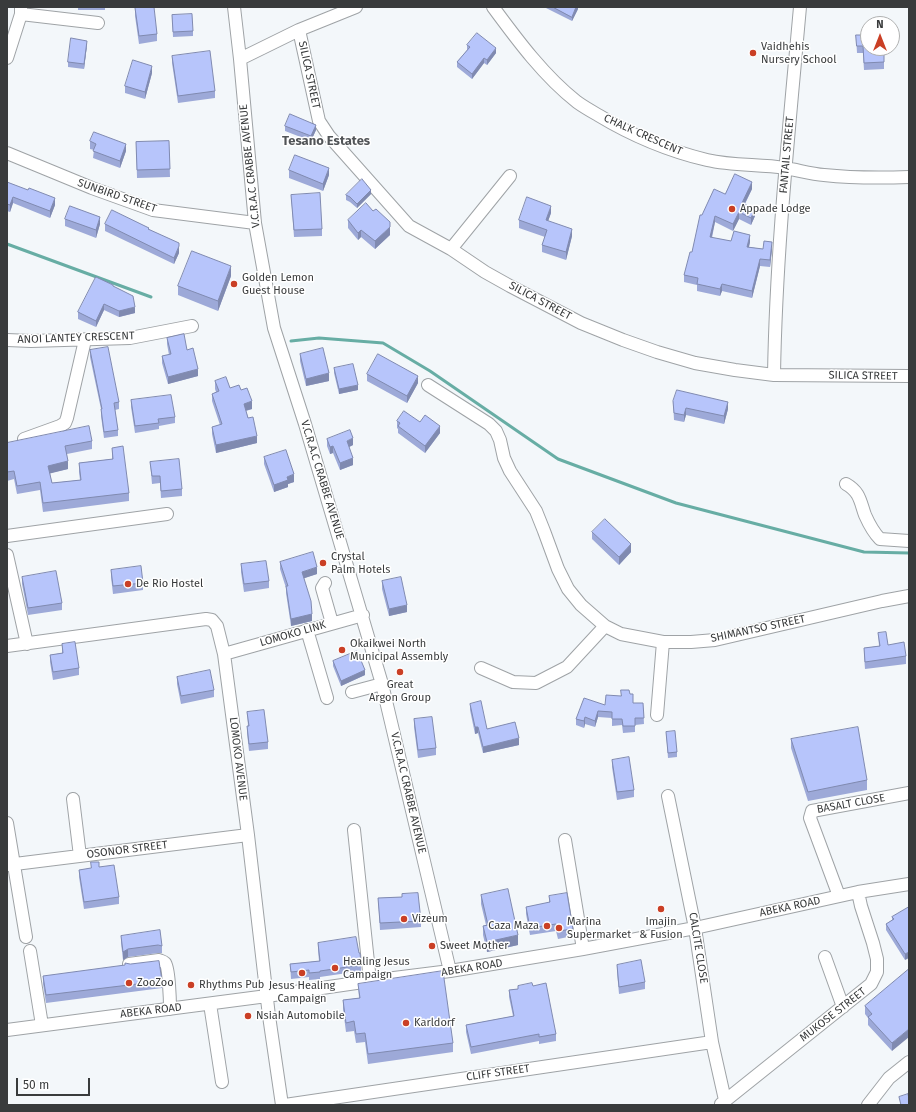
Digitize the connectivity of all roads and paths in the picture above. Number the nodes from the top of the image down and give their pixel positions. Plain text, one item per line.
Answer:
1 (234, 7) edge
2 (356, 7) edge
3 (493, 7) edge
4 (800, 7) edge
5 (21, 11) edge
6 (98, 23) dead end
7 (299, 30) junction
8 (7, 58) edge
9 (240, 59) junction
10 (7, 153) edge
11 (785, 168) junction
12 (510, 176) dead end
13 (909, 177) edge
14 (255, 224) junction
15 (451, 249) junction
16 (192, 326) dead end
17 (7, 340) edge
18 (85, 340) junction
19 (774, 375) junction
20 (909, 376) edge
21 (428, 386) dead end
22 (24, 439) edge
23 (846, 484) dead end
24 (167, 514) dead end
25 (7, 536) edge
26 (909, 540) edge
27 (7, 555) edge
28 (325, 582) dead end
29 (909, 596) edge
30 (362, 615) junction
31 (332, 623) junction
32 (605, 626) junction
33 (308, 630) junction
34 (663, 642) junction
35 (27, 644) junction
36 (7, 646) edge
37 (224, 654) junction
38 (481, 668) dead end
39 (382, 684) junction
40 (352, 692) dead end
41 (327, 698) dead end
42 (657, 714) dead end
43 (909, 793) edge
44 (668, 796) dead end
45 (73, 799) dead end
46 (7, 823) edge
47 (354, 830) dead end
48 (248, 835) junction
49 (565, 840) dead end
50 (80, 856) junction
51 (10, 865) edge
52 (909, 884) edge
53 (858, 892) junction
54 (839, 896) junction
55 (696, 928) junction
56 (26, 937) dead end
57 (583, 949) junction
58 (30, 952) dead end
59 (825, 957) dead end
60 (129, 964) edge
61 (450, 972) junction
62 (370, 981) junction
63 (267, 996) junction
64 (210, 1004) junction
65 (842, 1007) junction
66 (170, 1009) junction
67 (42, 1025) junction
68 (7, 1030) edge
69 (712, 1042) junction
70 (909, 1062) edge
71 (222, 1082) dead end
72 (722, 1103) edge
73 (283, 1105) edge
74 (868, 1105) edge

1 - 9 street, V.C.R.A.C CRABBE AVENUE
2 - 7 street
3 - 11 street, CHALK CRESCENT
4 - 11 street, FANTAIL STREET
5 - 6 street
5 - 8 street
7 - 9 street
7 - 15 street, SILICA STREET
9 - 14 street, V.C.R.A.C CRABBE AVENUE
10 - 14 street, SUNBIRD STREET
11 - 13 street, CHALK CRESCENT
11 - 19 street, FANTAIL STREET
12 - 15 street
14 - 30 street, V.C.R.A.C CRABBE AVENUE
15 - 19 street, SILICA STREET
16 - 18 street, ANOI LANTEY CRESCENT
17 - 18 street, ANOI LANTEY CRESCENT
18 - 22 street
19 - 20 street, SILICA STREET
21 - 32 street, SHIMANTSO STREET
23 - 26 street
24 - 25 street
27 - 35 street
28 - 31 street
29 - 34 street, SHIMANTSO STREET
30 - 31 street, LOMOKO LINK
30 - 39 street, V.C.R.A.C CRABBE AVENUE
31 - 33 street, LOMOKO LINK
32 - 34 street, SHIMANTSO STREET
32 - 38 street
33 - 37 street, LOMOKO LINK
33 - 41 street
34 - 42 street
35 - 36 street, LOMOKO AVENUE
35 - 37 street, LOMOKO AVENUE
37 - 48 street, LOMOKO AVENUE
39 - 40 street
39 - 61 street, V.C.R.A.C CRABBE AVENUE
43 - 54 street, BASALT CLOSE
44 - 55 street, CALCITE CLOSE
45 - 50 street
46 - 51 street
47 - 62 street
48 - 50 street, OSONOR STREET
48 - 63 street, LOMOKO AVENUE
49 - 57 street
50 - 51 street, OSONOR STREET
51 - 56 street
52 - 53 street, ABEKA ROAD
53 - 54 street, ABEKA ROAD
53 - 65 street, MUKOSE STREET
54 - 55 street, ABEKA ROAD
55 - 57 street, ABEKA ROAD
55 - 69 street, CALCITE CLOSE
57 - 61 street, ABEKA ROAD
58 - 67 street
59 - 65 street
60 - 66 street
61 - 62 street, ABEKA ROAD
62 - 63 street, ABEKA ROAD
63 - 64 street, ABEKA ROAD
63 - 73 street, LOMOKO AVENUE
64 - 66 street, ABEKA ROAD
64 - 71 street
65 - 72 street, MUKOSE STREET
66 - 67 street, ABEKA ROAD
67 - 68 street, ABEKA ROAD
69 - 72 street, CALCITE CLOSE
69 - 73 street, CLIFF STREET
70 - 74 street

